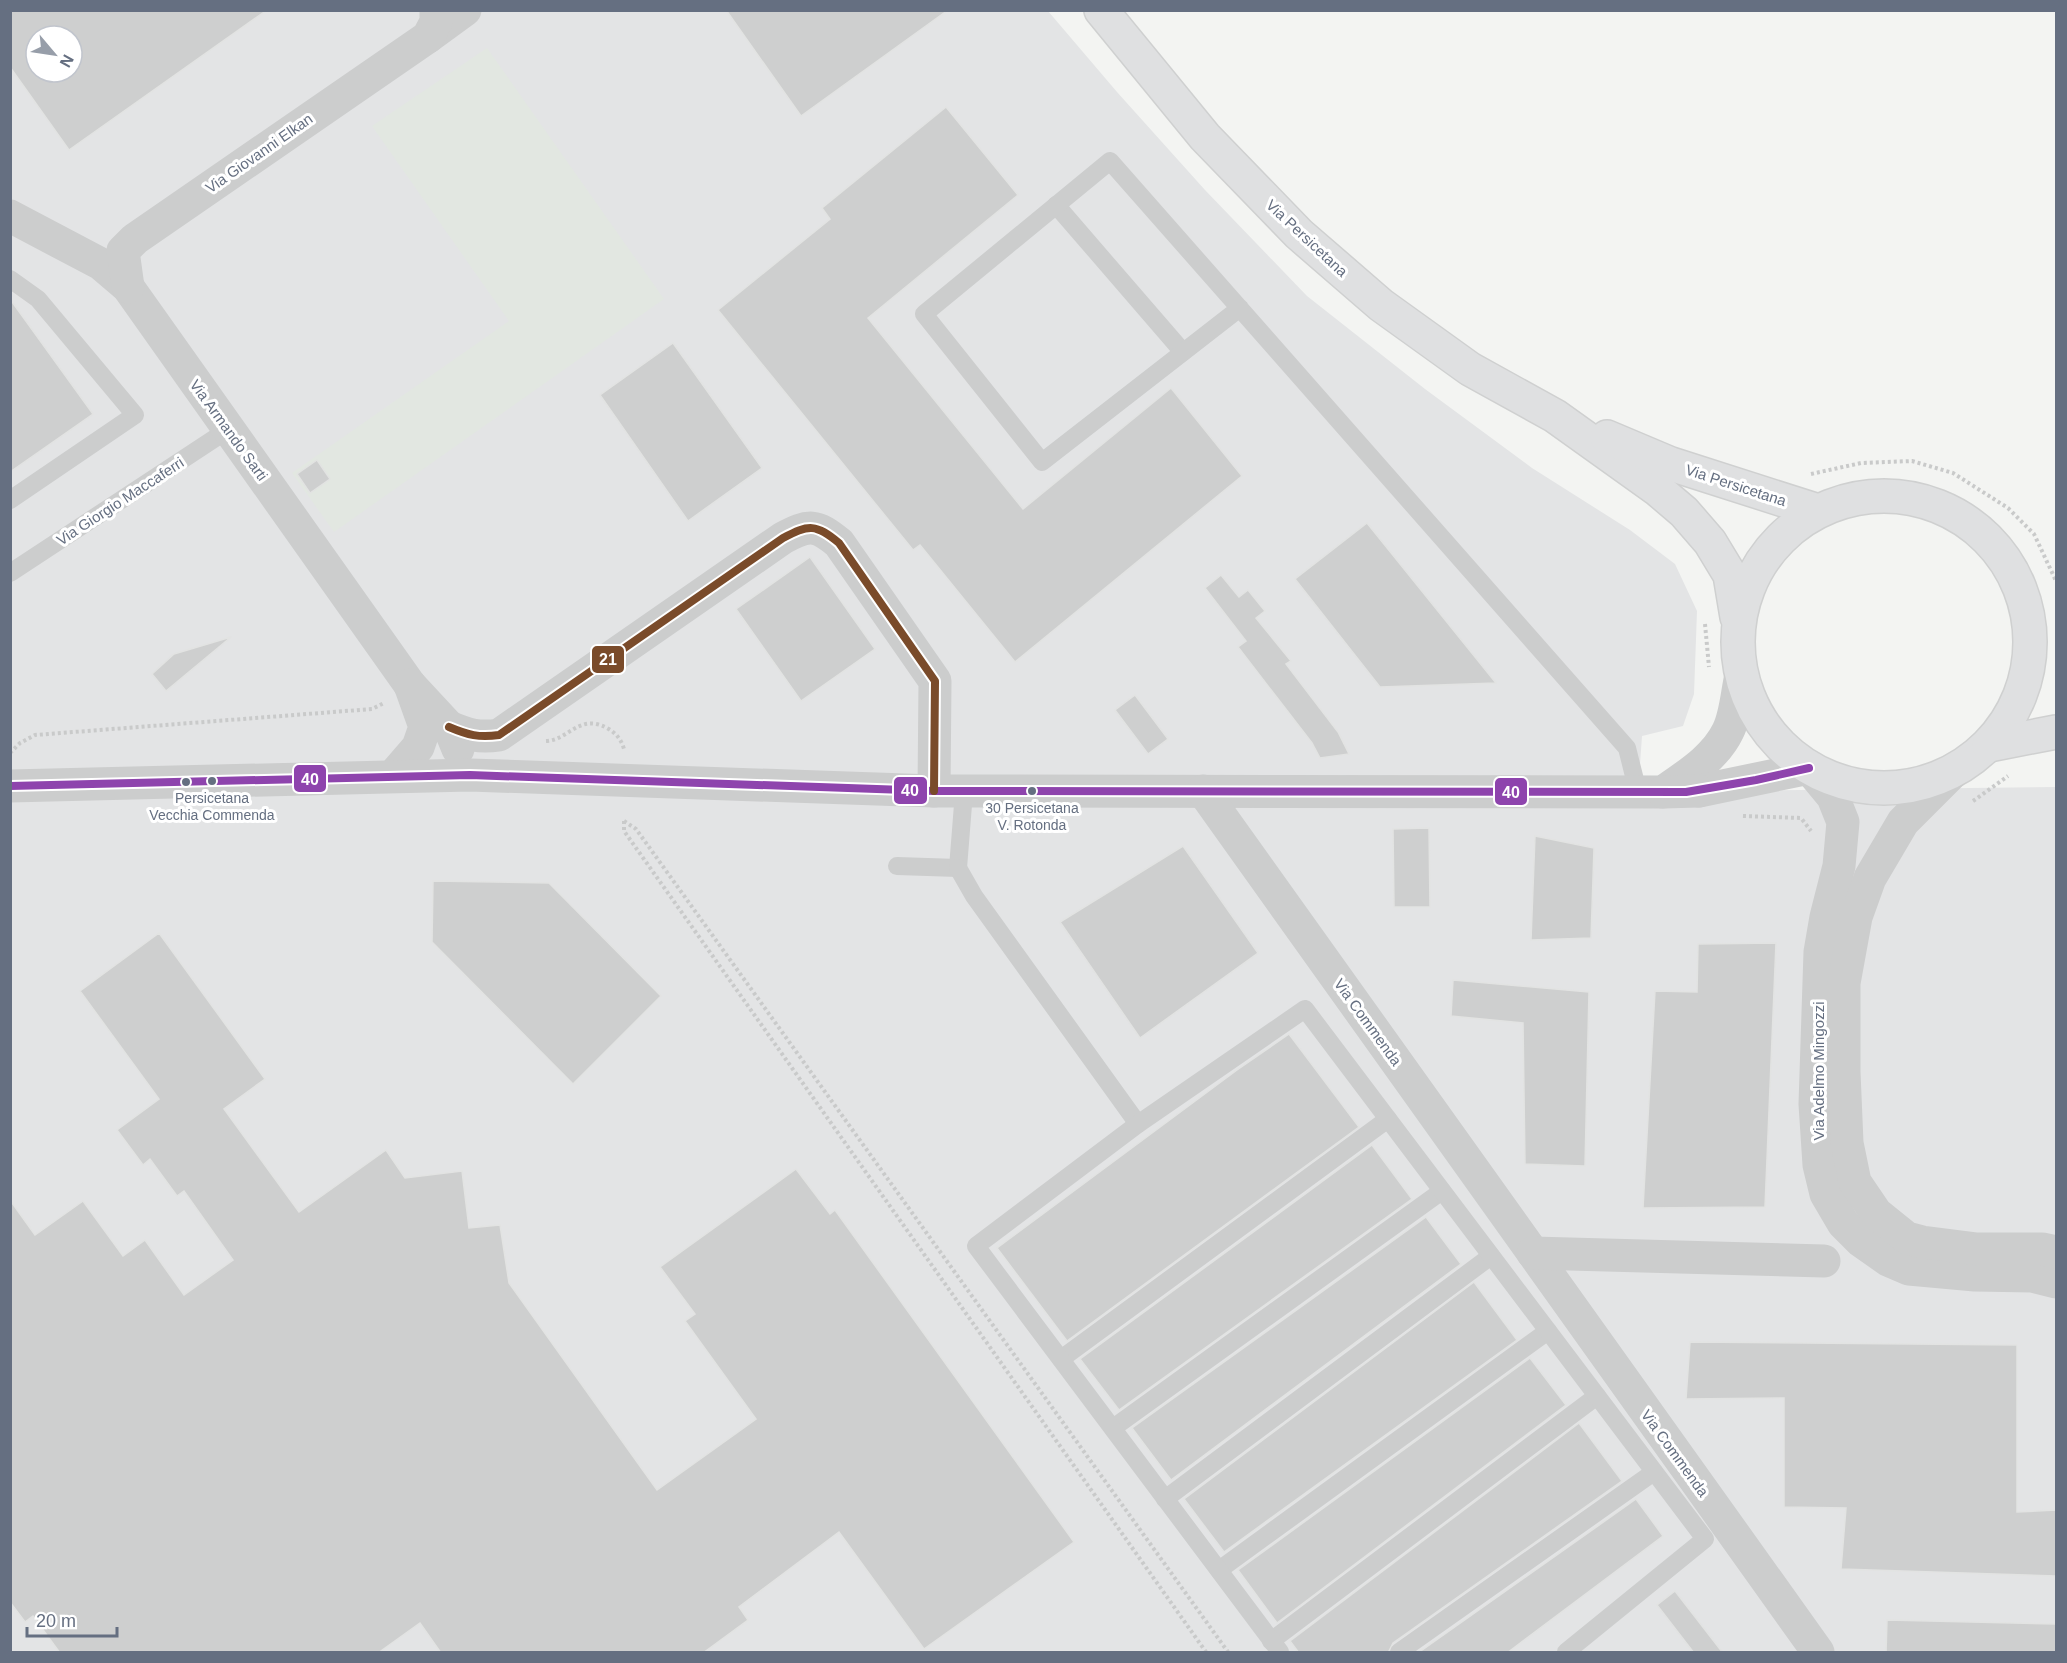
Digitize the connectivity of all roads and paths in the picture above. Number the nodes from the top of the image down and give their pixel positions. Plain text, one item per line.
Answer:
1 (465, 10) edge
2 (1101, 10) edge
3 (432, 24) edge
4 (1056, 205) junction
5 (10, 216) edge
6 (10, 279) edge
7 (128, 287) junction
8 (1240, 308) junction
9 (1183, 352) junction
10 (1555, 416) junction
11 (230, 429) junction
12 (1802, 474) dead end
13 (10, 500) edge
14 (1818, 511) junction
15 (10, 573) edge
16 (2056, 581) edge
17 (2025, 602) junction
18 (1704, 617) dead end
19 (1738, 627) junction
20 (2056, 639) edge
21 (1726, 675) junction
22 (400, 692) junction
23 (449, 727) junction
24 (2056, 732) edge
25 (539, 738) dead end
26 (1989, 744) junction
27 (10, 753) edge
28 (626, 753) dead end
29 (1809, 768) junction
30 (1955, 770) junction
31 (470, 775) junction
32 (393, 776) junction
33 (10, 786) edge
34 (1203, 791) junction
35 (949, 792) junction
36 (1651, 792) junction
37 (897, 866) dead end
38 (958, 868) junction
39 (1388, 1119) junction
40 (1138, 1124) junction
41 (1442, 1191) junction
42 (2056, 1252) edge
43 (1533, 1253) junction
44 (1491, 1256) junction
45 (1824, 1261) dead end
46 (2056, 1282) edge
47 (1548, 1331) junction
48 (1061, 1359) junction
49 (1597, 1396) junction
50 (1113, 1428) junction
51 (1654, 1472) junction
52 (1165, 1499) junction
53 (1219, 1570) junction
54 (1275, 1647) edge
55 (1206, 1653) edge
56 (1228, 1653) edge
57 (1399, 1653) edge
58 (1566, 1653) edge
59 (1818, 1653) edge

1 - 3 street, Via Giovanni Elkan
2 - 10 main road, Via Persicetana
3 - 7 street, Via Giovanni Elkan
4 - 8 lane
4 - 9 lane
4 - 9 lane
5 - 7 street, Via Armando Sarti
6 - 13 lane
7 - 11 street, Via Armando Sarti
8 - 9 lane
8 - 36 lane
10 - 14 main road, Via Persicetana
10 - 19 main road, Via Persicetana
11 - 15 lane, Via Giorgio Maccaferri
11 - 22 street, Via Armando Sarti
12 - 16 path
14 - 17 main road
14 - 19 main road
17 - 20 main road
17 - 26 main road
18 - 21 path
19 - 21 main road
21 - 29 main road
21 - 36 street
22 - 23 street, Via Armando Sarti
22 - 27 path
22 - 32 street, Via Armando Sarti
23 - 31 street, Via Armando Sarti
23 - 35 street
24 - 26 main road
25 - 28 path
26 - 30 main road
29 - 30 main road
29 - 36 street
29 - 46 street, Via Adelmo Mingozzi
30 - 42 street, Via Adelmo Mingozzi
31 - 32 street
31 - 35 street
32 - 33 street
34 - 35 street
34 - 36 street
34 - 43 street, Via Commenda
35 - 38 lane
37 - 38 lane
38 - 40 lane
39 - 40 lane
39 - 41 lane
39 - 48 lane
40 - 48 lane
41 - 44 lane
41 - 50 lane
43 - 45 street
43 - 59 street, Via Commenda
44 - 47 lane
44 - 52 lane
47 - 49 lane
47 - 53 lane
48 - 50 lane
49 - 51 lane
49 - 54 lane
50 - 52 lane
51 - 57 lane
51 - 58 lane
52 - 53 lane
53 - 54 lane
55 - 56 path

